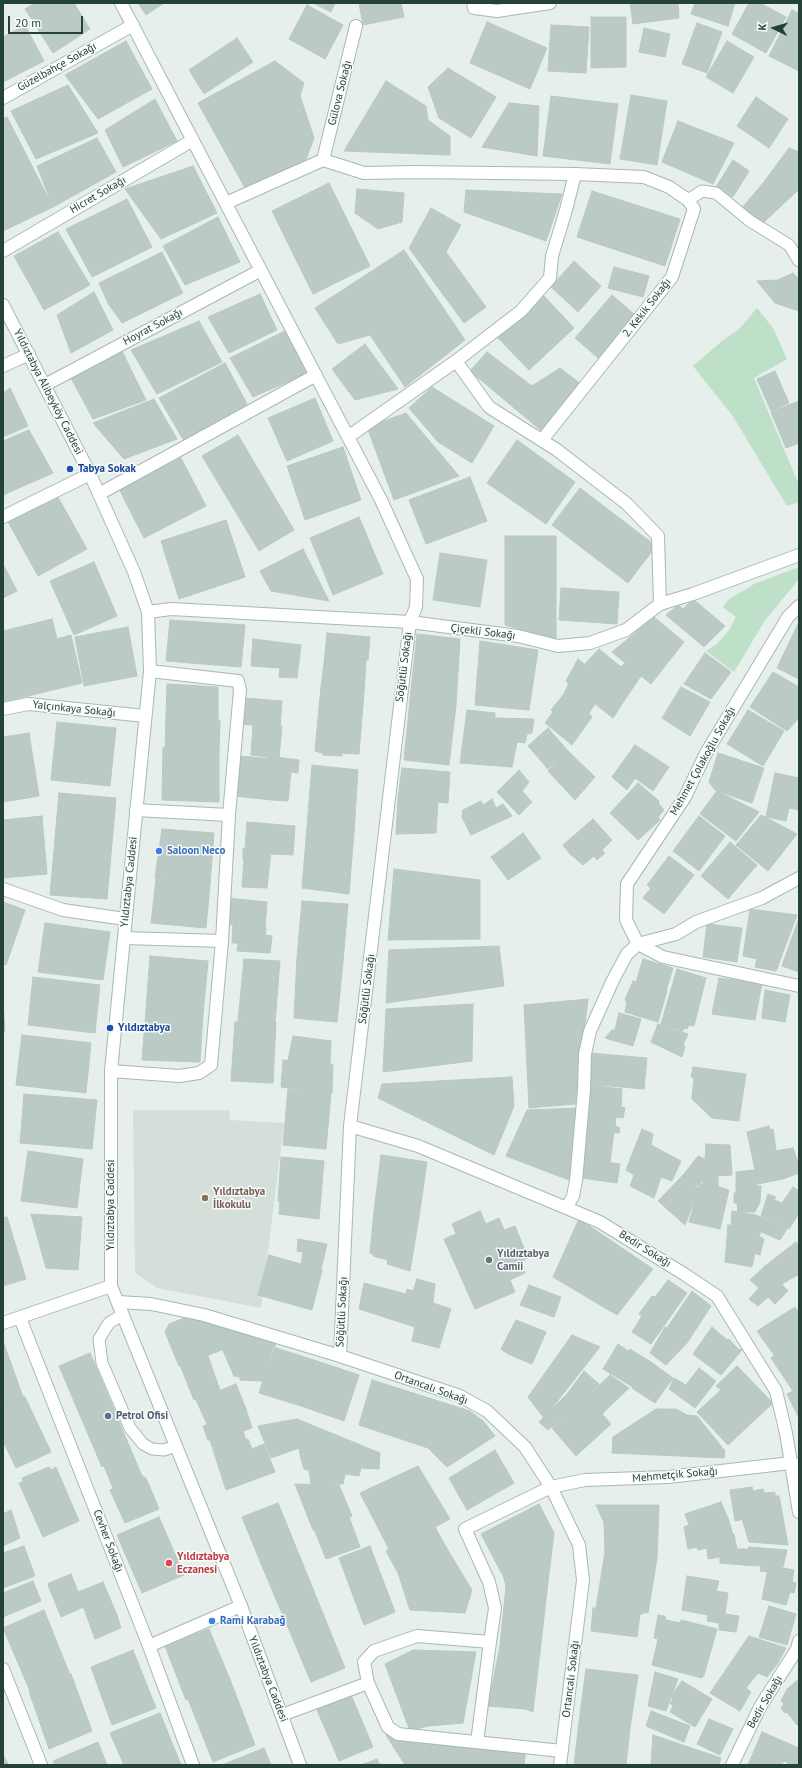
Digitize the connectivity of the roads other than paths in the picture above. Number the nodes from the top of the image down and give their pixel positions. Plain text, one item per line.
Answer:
1 (121, 3) edge
2 (473, 3) edge
3 (550, 3) edge
4 (133, 25) junction
5 (356, 26) dead end
6 (3, 98) edge
7 (193, 140) junction
8 (324, 160) junction
9 (575, 174) junction
10 (688, 200) junction
11 (226, 203) junction
12 (3, 251) edge
13 (799, 261) edge
14 (261, 270) junction
15 (3, 305) edge
16 (29, 354) junction
17 (456, 361) junction
18 (3, 366) edge
19 (316, 375) junction
20 (45, 385) junction
21 (348, 438) junction
22 (542, 440) junction
23 (90, 474) junction
24 (100, 494) junction
25 (3, 517) edge
26 (799, 555) edge
27 (660, 604) junction
28 (799, 606) edge
29 (148, 612) junction
30 (410, 622) junction
31 (150, 671) junction
32 (3, 709) edge
33 (145, 716) junction
34 (136, 810) junction
35 (229, 815) junction
36 (799, 878) edge
37 (3, 889) edge
38 (125, 919) junction
39 (124, 938) junction
40 (222, 941) junction
41 (638, 944) junction
42 (799, 986) edge
43 (111, 1072) junction
44 (350, 1126) junction
45 (567, 1207) junction
46 (111, 1286) junction
47 (118, 1302) junction
48 (122, 1315) junction
49 (20, 1318) junction
50 (3, 1322) edge
51 (340, 1356) junction
52 (176, 1446) junction
53 (795, 1464) edge
54 (551, 1487) junction
55 (799, 1512) edge
56 (241, 1606) junction
57 (799, 1641) edge
58 (490, 1642) junction
59 (149, 1646) junction
60 (3, 1669) edge
61 (368, 1683) junction
62 (282, 1715) junction
63 (477, 1742) junction
64 (562, 1751) junction
65 (41, 1765) edge
66 (193, 1765) edge
67 (300, 1765) edge
68 (560, 1765) edge
69 (732, 1765) edge

1 - 4 street, Söğütlü Sokağı
2 - 3 street
4 - 6 street, Güzelbahçe Sokağı
4 - 7 street, Söğütlü Sokağı
5 - 8 street, Gülova Sokağı
7 - 11 street, Söğütlü Sokağı
7 - 12 street, Hicret Sokağı
8 - 9 street
8 - 11 street
9 - 10 street
9 - 17 street
10 - 13 lane
10 - 22 street, 2. Kekik Sokağı
11 - 14 street, Söğütlü Sokağı
14 - 19 street, Söğütlü Sokağı
14 - 20 street, Hoyrat Sokağı
15 - 16 street, Yıldıztabya Alibeyköy Caddesi
16 - 18 street
16 - 20 street, Yıldıztabya Alibeyköy Caddesi
17 - 21 street
17 - 22 street
19 - 21 street, Söğütlü Sokağı
19 - 24 street
20 - 23 street, Yıldıztabya Alibeyköy Caddesi
21 - 30 street, Söğütlü Sokağı
22 - 27 street
23 - 24 street, Yıldıztabya Alibeyköy Caddesi
23 - 25 street
24 - 29 street, Yıldıztabya Alibeyköy Caddesi
26 - 27 street, Çiçekli Sokağı
27 - 30 street, Çiçekli Sokağı
28 - 41 street, Mehmet Çolakoğlu Sokağı
29 - 30 street, Çiçekli Sokağı
29 - 31 street, Yıldıztabya Caddesi
30 - 44 street, Söğütlü Sokağı
31 - 33 street, Yıldıztabya Caddesi
31 - 35 street
32 - 33 street, Yalçınkaya Sokağı
33 - 34 street, Yıldıztabya Caddesi
34 - 35 street
34 - 38 street, Yıldıztabya Caddesi
35 - 40 street
36 - 41 street
37 - 38 street
38 - 39 street, Yıldıztabya Caddesi
39 - 40 street
39 - 43 street, Yıldıztabya Caddesi
40 - 43 street
41 - 42 street
41 - 45 street
43 - 46 street, Yıldıztabya Caddesi
44 - 45 street, Bedir Sokağı
44 - 51 street, Söğütlü Sokağı
45 - 53 street, Bedir Sokağı
46 - 47 street, Yıldıztabya Caddesi
46 - 49 street
47 - 48 street, Yıldıztabya Caddesi
47 - 51 street, Ortancalı Sokağı
48 - 52 street, Yıldıztabya Caddesi
48 - 52 lane
49 - 50 street
49 - 59 street, Cevher Sokağı
51 - 54 street, Ortancalı Sokağı
52 - 56 street, Yıldıztabya Caddesi
53 - 54 street, Mehmetçik Sokağı
53 - 55 street, Bedir Sokağı
54 - 58 street, Mehmetçik Sokağı
54 - 64 street, Ortancalı Sokağı
56 - 59 street
56 - 62 street, Yıldıztabya Caddesi
57 - 69 street, Bedir Sokağı
58 - 61 street
58 - 63 street
59 - 66 street, Cevher Sokağı
60 - 65 street
61 - 62 street
61 - 63 street
62 - 67 street, Yıldıztabya Caddesi
63 - 64 street
64 - 68 street, Ortancalı Sokağı

